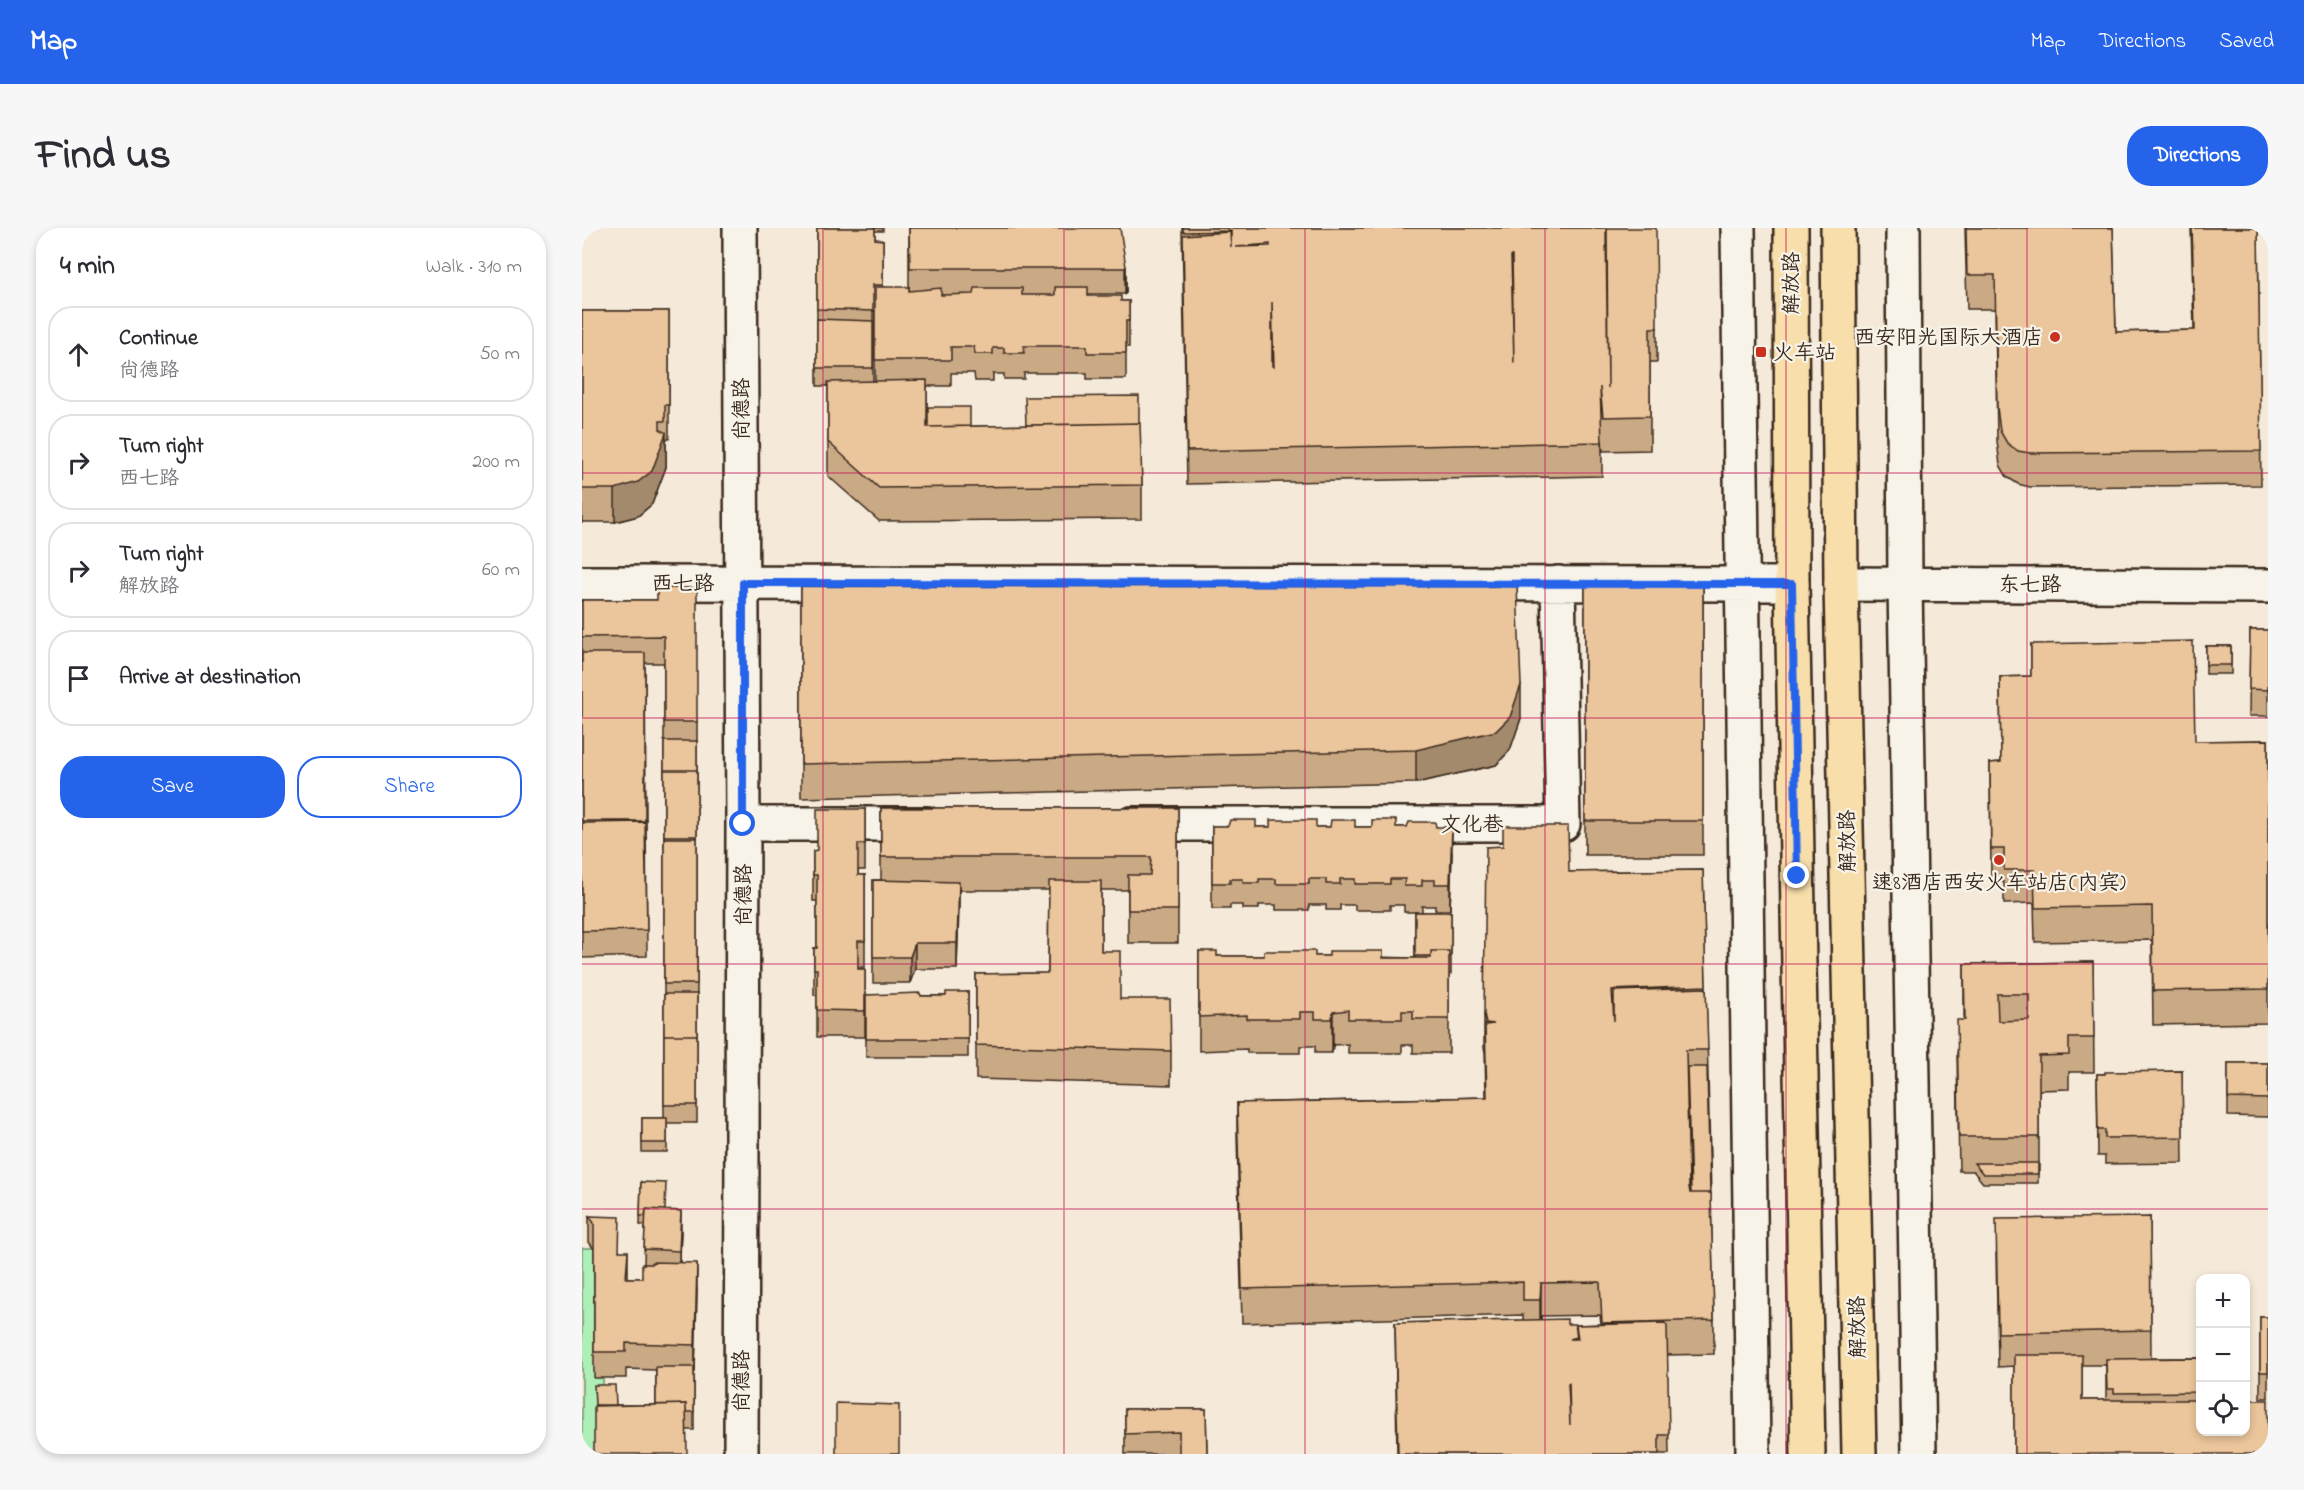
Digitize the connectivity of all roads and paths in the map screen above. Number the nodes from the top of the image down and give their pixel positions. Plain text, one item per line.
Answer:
1 (740, 228) edge
2 (1738, 228) edge
3 (1791, 228) edge
4 (1838, 228) edge
5 (1903, 228) edge
6 (582, 583) edge
7 (743, 583) junction
8 (1558, 583) junction
9 (1792, 584) junction
10 (1841, 584) junction
11 (1905, 584) junction
12 (1742, 585) junction
13 (2268, 586) edge
14 (743, 824) junction
15 (957, 824) edge
16 (1100, 824) edge
17 (741, 1454) edge
18 (1753, 1454) edge
19 (1808, 1454) edge
20 (1859, 1454) edge
21 (1919, 1454) edge

1 - 7 street, 尚德路
2 - 12 street
3 - 9 main road, 解放路
4 - 10 main road, 解放路
5 - 11 street
6 - 7 street, 西七路
7 - 8 street, 西七路
7 - 14 street, 尚德路
8 - 12 street, 西七路
8 - 16 street, 文化巷
9 - 10 main road, 东七路
9 - 12 street, 西七路
9 - 19 main road, 解放路
10 - 11 street, 东七路
10 - 20 main road, 解放路
11 - 13 street, 东七路
11 - 21 street
12 - 18 street
14 - 15 street
14 - 17 street, 尚德路

